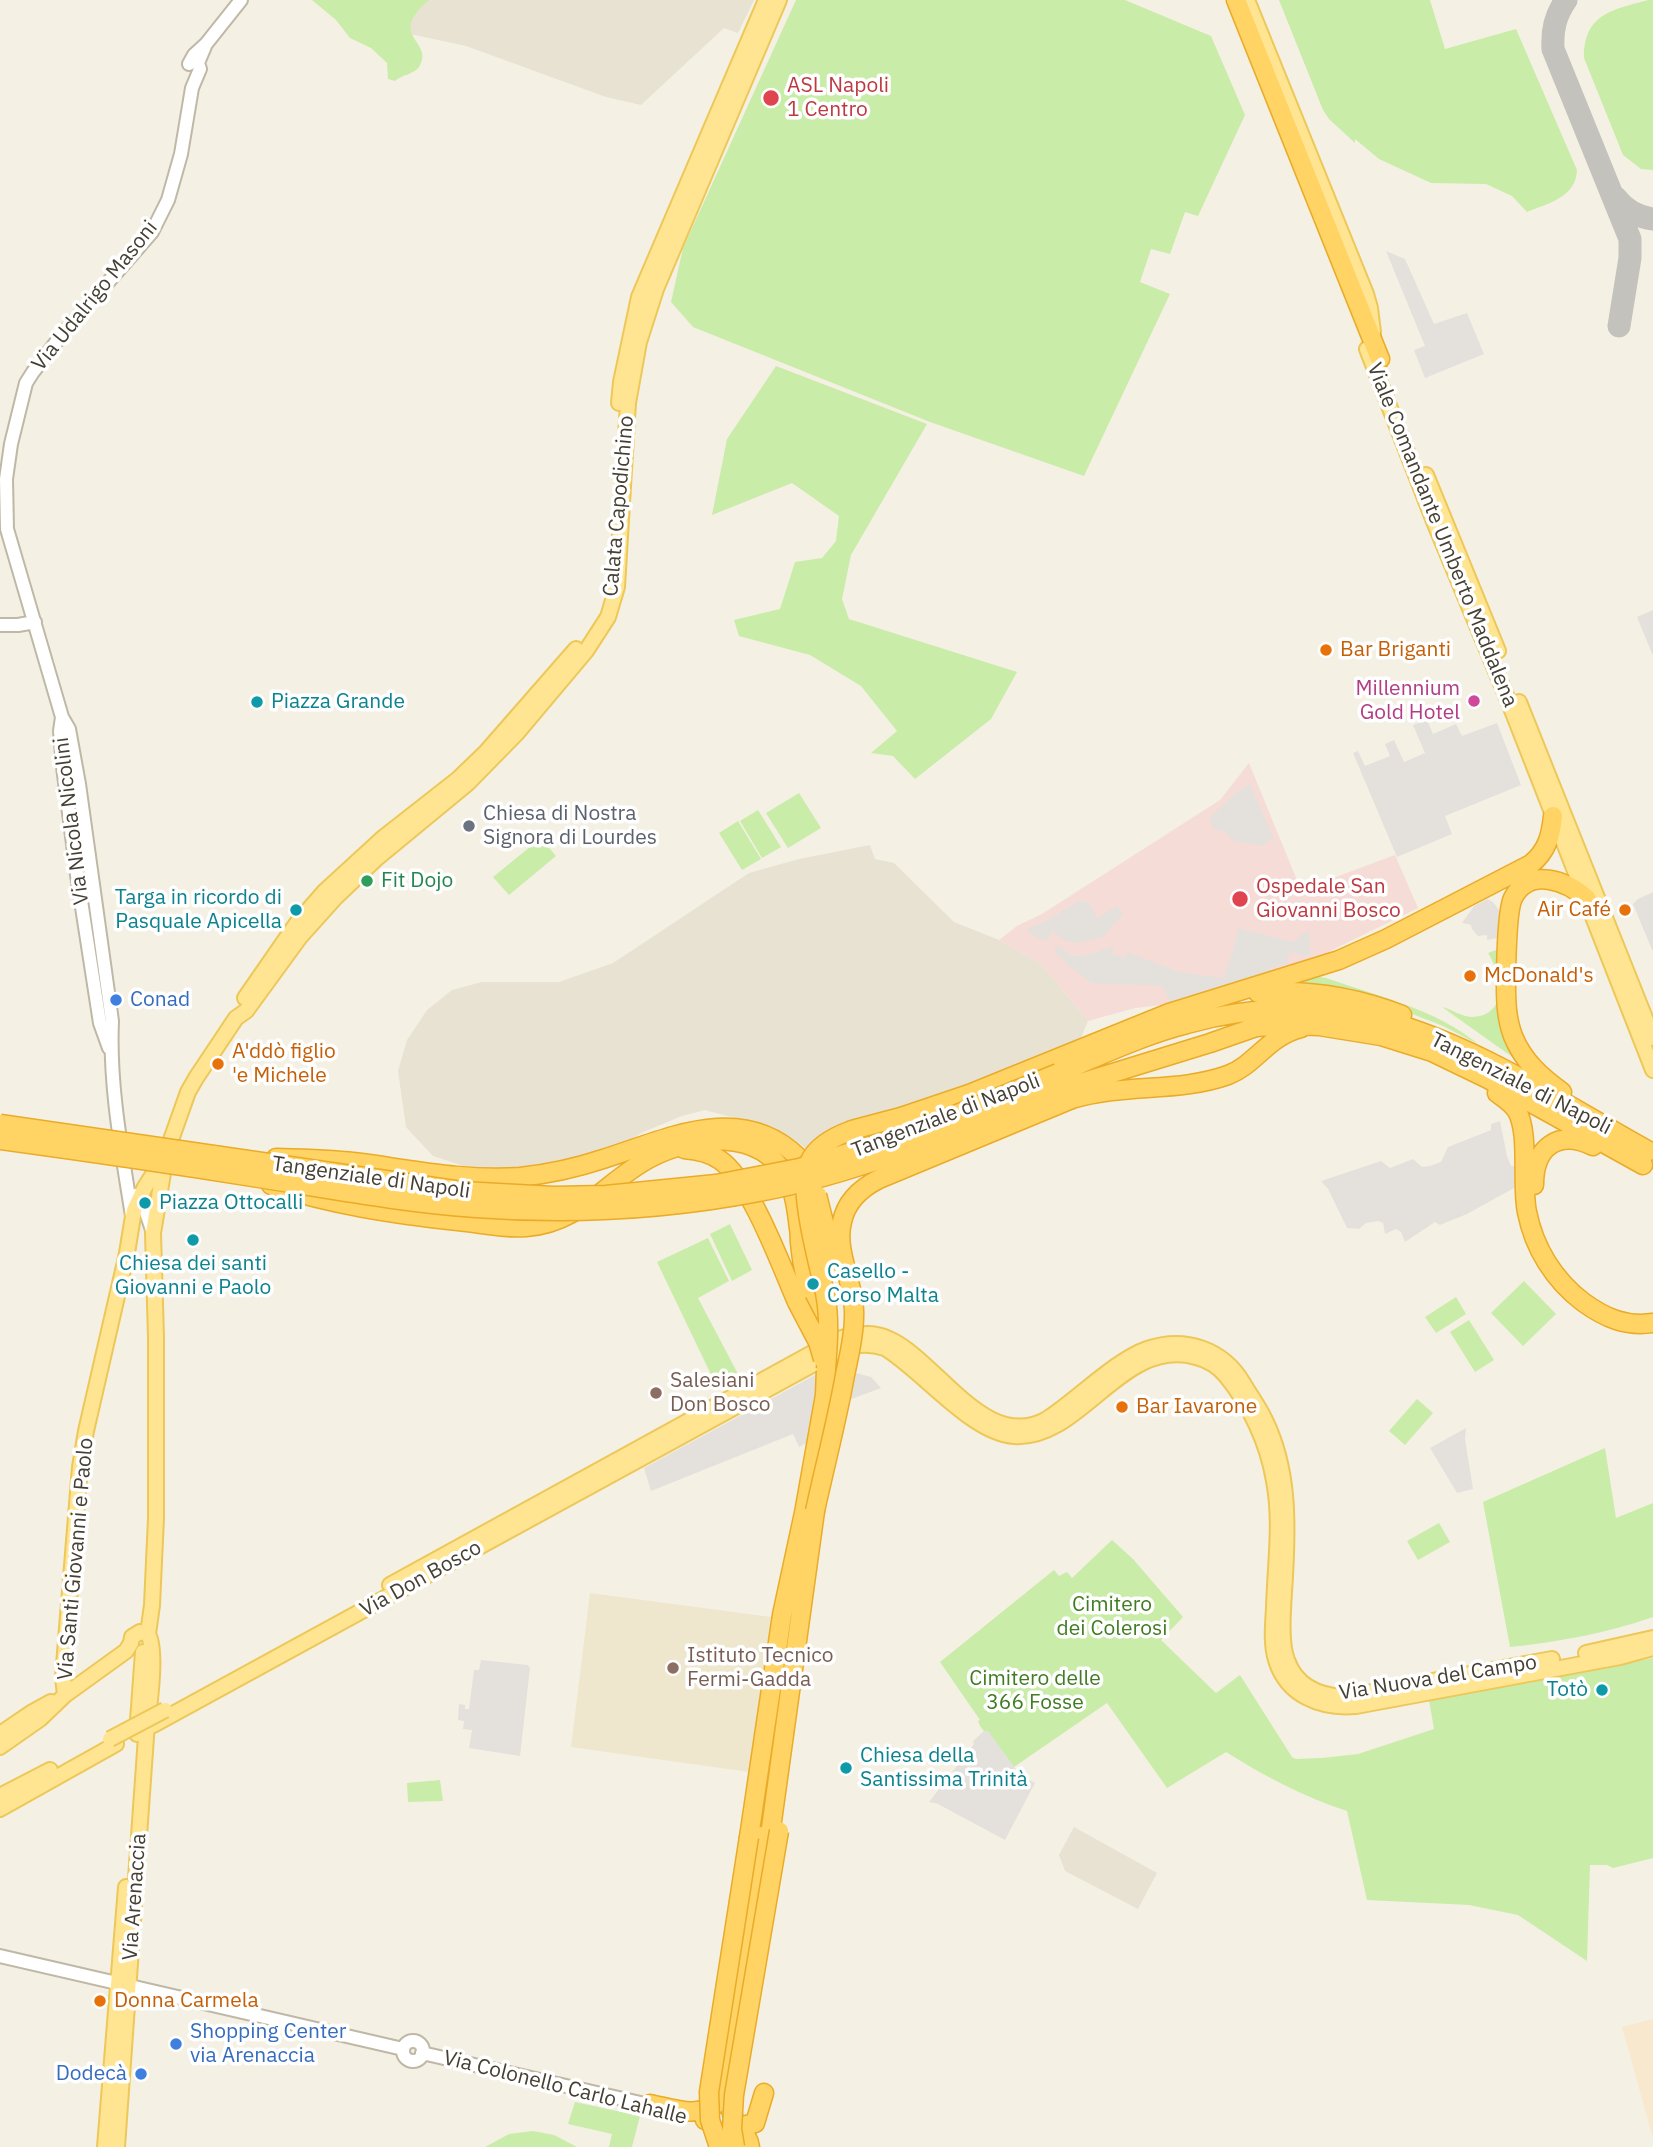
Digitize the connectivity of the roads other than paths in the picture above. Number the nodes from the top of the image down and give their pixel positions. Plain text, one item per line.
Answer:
1 (241, 0) edge
2 (766, 0) edge
3 (779, 0) edge
4 (1228, 0) edge
5 (1236, 0) edge
6 (1247, 0) edge
7 (645, 299) junction
8 (1380, 359) junction
9 (26, 383) joint
10 (1470, 595) junction
11 (35, 622) junction
12 (0, 625) edge
13 (1514, 703) junction
14 (1553, 816) junction
15 (1587, 899) junction
16 (1220, 998) junction
17 (1319, 1026) junction
18 (1653, 1038) edge
19 (1432, 1052) junction
20 (1487, 1061) junction
21 (1653, 1070) edge
22 (1065, 1079) junction
23 (0, 1124) edge
24 (1615, 1132) junction
25 (0, 1140) edge
26 (663, 1152) junction
27 (166, 1154) junction
28 (206, 1154) junction
29 (798, 1157) dead end
30 (1646, 1158) junction
31 (234, 1174) junction
32 (125, 1177) junction
33 (810, 1190) junction
34 (138, 1198) junction
35 (132, 1219) junction
36 (799, 1229) junction
37 (153, 1233) junction
38 (1653, 1313) edge
39 (1653, 1323) edge
40 (818, 1342) junction
41 (839, 1345) joint
42 (826, 1369) junction
43 (1268, 1441) junction
44 (809, 1512) junction
45 (1653, 1638) edge
46 (136, 1648) junction
47 (1653, 1648) edge
48 (784, 1667) junction
49 (142, 1669) junction
50 (65, 1695) junction
51 (181, 1706) junction
52 (0, 1734) edge
53 (113, 1742) junction
54 (0, 1747) edge
55 (0, 1796) edge
56 (0, 1809) edge
57 (0, 1956) edge
58 (124, 1985) junction
59 (736, 2048) junction
60 (764, 2093) dead end
61 (650, 2104) junction
62 (714, 2105) junction
63 (736, 2123) junction
64 (704, 2126) junction
65 (106, 2147) edge
66 (117, 2147) edge
67 (710, 2147) edge
68 (719, 2147) edge
69 (735, 2147) edge
70 (750, 2147) edge

1 - 9 street, Via Udalrigo Masoni
2 - 7 main road, Calata Capodichino
3 - 7 main road, Calata Capodichino
4 - 10 main road, Viale Comandante Umberto Maddalena
5 - 8 highway
6 - 8 main road, Viale Comandante Umberto Maddalena
7 - 27 main road, Calata Capodichino
8 - 10 main road, Viale Comandante Umberto Maddalena
9 - 11 street, Via Nicola Nicolini
10 - 13 main road, Viale Comandante Umberto Maddalena
11 - 12 street
11 - 32 street, Via Nicola Nicolini
13 - 14 main road, Viale Comandante Umberto Maddalena
13 - 18 main road, Viale Comandante Umberto Maddalena
14 - 15 main road, Viale Comandante Umberto Maddalena
14 - 16 highway
15 - 21 main road, Viale Comandante Umberto Maddalena
15 - 24 highway
16 - 20 highway
16 - 22 highway
17 - 19 highway, Tangenziale di Napoli
17 - 22 highway, Tangenziale di Napoli
17 - 22 highway, Tangenziale di Napoli
19 - 30 highway, Tangenziale di Napoli
19 - 39 highway
20 - 22 highway, Tangenziale di Napoli
20 - 24 highway, Tangenziale di Napoli
22 - 28 highway, Tangenziale di Napoli, bridge
22 - 31 highway, Tangenziale di Napoli, bridge
22 - 33 highway, bridge
22 - 44 highway, bridge
23 - 28 highway, Tangenziale di Napoli, bridge
24 - 30 highway, Tangenziale di Napoli
25 - 31 highway, Tangenziale di Napoli, bridge
26 - 31 highway, bridge
26 - 36 highway, bridge
26 - 40 highway, bridge
27 - 34 main road, Calata Capodichino
27 - 37 main road, Calata Capodichino
28 - 29 highway, bridge
30 - 38 highway
32 - 34 street, Via Nicola Nicolini
32 - 35 street, Via Nicola Nicolini
33 - 36 highway, bridge
33 - 42 highway, bridge
33 - 44 highway, bridge
34 - 35 main road, Calata Capodichino
34 - 37 street, Via Nicola Nicolini
35 - 50 main road, Via Santi Giovanni e Paolo
36 - 40 highway
37 - 46 main road, Via Arenaccia
40 - 42 highway, bridge
41 - 43 main road, Via Nuova del Campo
41 - 51 main road, Via Don Bosco
42 - 44 highway
43 - 45 main road, Via Nuova del Campo
43 - 47 main road, Via Nuova del Campo
44 - 48 highway
44 - 59 highway
46 - 49 main road, Via Arenaccia
46 - 49 main road
46 - 50 main road
46 - 58 main road, Via Arenaccia
48 - 59 highway, bridge
48 - 68 highway, bridge
48 - 69 highway, bridge
49 - 58 main road, Via Arenaccia
50 - 52 main road
50 - 54 main road
51 - 53 main road, Via Don Bosco
51 - 53 main road, Via Don Bosco, bridge
53 - 55 main road, Via Don Bosco
53 - 56 main road, Via Don Bosco
57 - 58 street
58 - 61 street, Via Colonello Carlo Lahalle
58 - 65 main road, Via Arenaccia
58 - 66 main road, Via Arenaccia
59 - 62 highway
59 - 63 highway
60 - 63 highway
61 - 62 highway
61 - 64 street, Via Colonello Carlo Lahalle
62 - 64 highway
63 - 70 highway
64 - 67 main road

